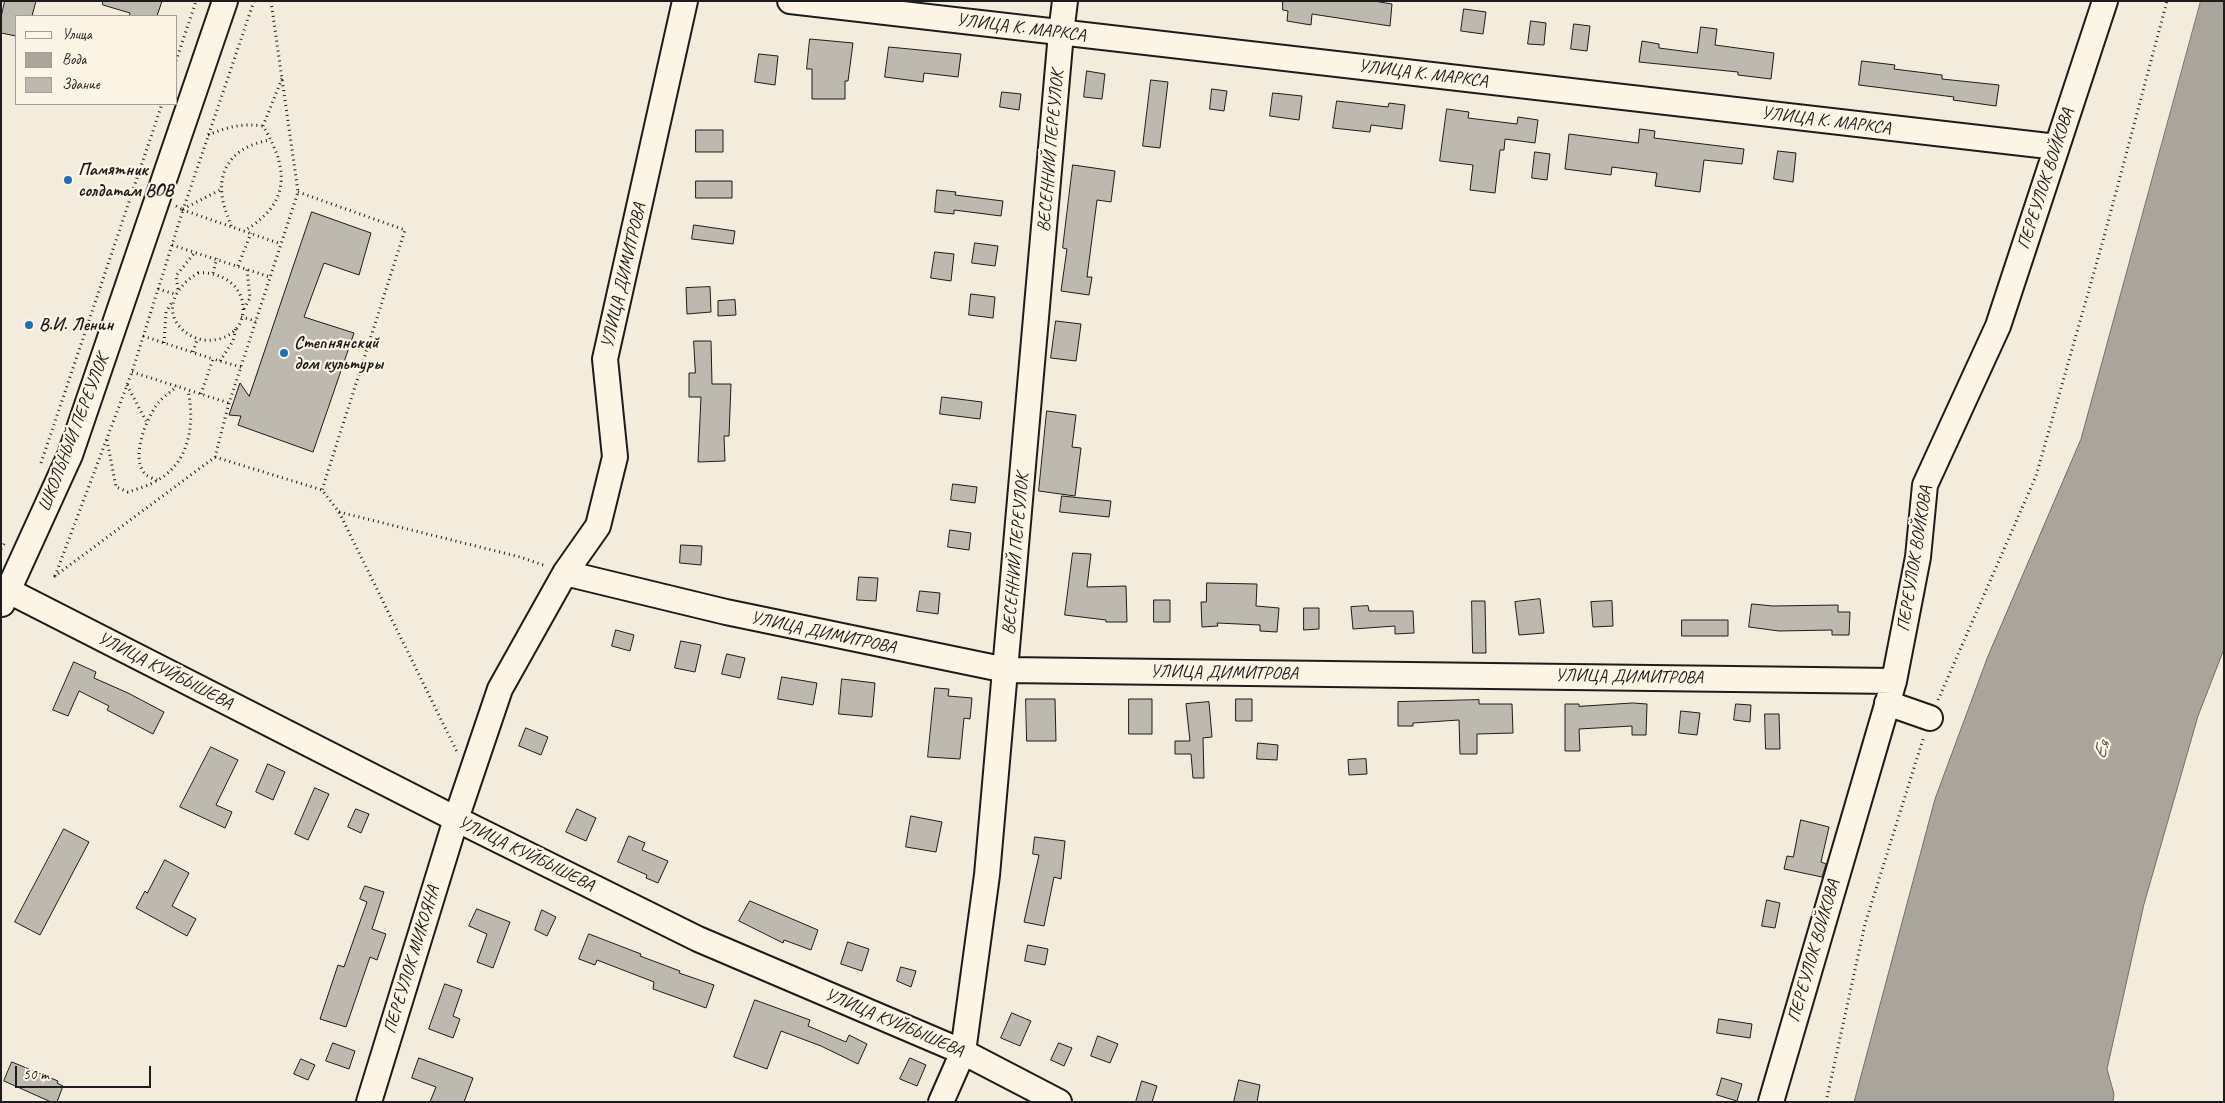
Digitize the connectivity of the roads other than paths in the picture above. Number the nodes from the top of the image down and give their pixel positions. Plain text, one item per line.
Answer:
1 (225, 1) edge
2 (686, 1) edge
3 (790, 1) edge
4 (1066, 1) edge
5 (2104, 1) edge
6 (1061, 33) junction
7 (2057, 147) junction
8 (565, 573) junction
9 (4, 594) edge
10 (1006, 670) junction
11 (1890, 692) junction
12 (1930, 718) road end
13 (456, 819) junction
14 (963, 1052) junction
15 (369, 1102) edge
16 (941, 1102) edge
17 (1060, 1102) edge
18 (1771, 1102) edge

1 - 9 street, ШКОЛЬНЫЙ ПЕРЕУЛОК
2 - 8 street, УЛИЦА ДИМИТРОВА
3 - 6 street, УЛИЦА К. МАРКСА
4 - 6 street, ВЕСЕННИЙ ПЕРЕУЛОК
5 - 7 street, ПЕРЕУЛОК ВОЙКОВА
6 - 7 street, УЛИЦА К. МАРКСА
6 - 10 street, ВЕСЕННИЙ ПЕРЕУЛОК
7 - 11 street, ПЕРЕУЛОК ВОЙКОВА
8 - 10 street, УЛИЦА ДИМИТРОВА
8 - 13 street, УЛИЦА ДИМИТРОВА
9 - 13 street, УЛИЦА КУЙБЫШЕВА
10 - 11 street, УЛИЦА ДИМИТРОВА
10 - 14 street, ВЕСЕННИЙ ПЕРЕУЛОК
11 - 12 street, УЛИЦА ДИМИТРОВА
11 - 18 street, ПЕРЕУЛОК ВОЙКОВА
13 - 14 street, УЛИЦА КУЙБЫШЕВА
13 - 15 street, ПЕРЕУЛОК МИКОЯНА
14 - 16 street, ВЕСЕННИЙ ПЕРЕУЛОК
14 - 17 street, УЛИЦА КУЙБЫШЕВА

